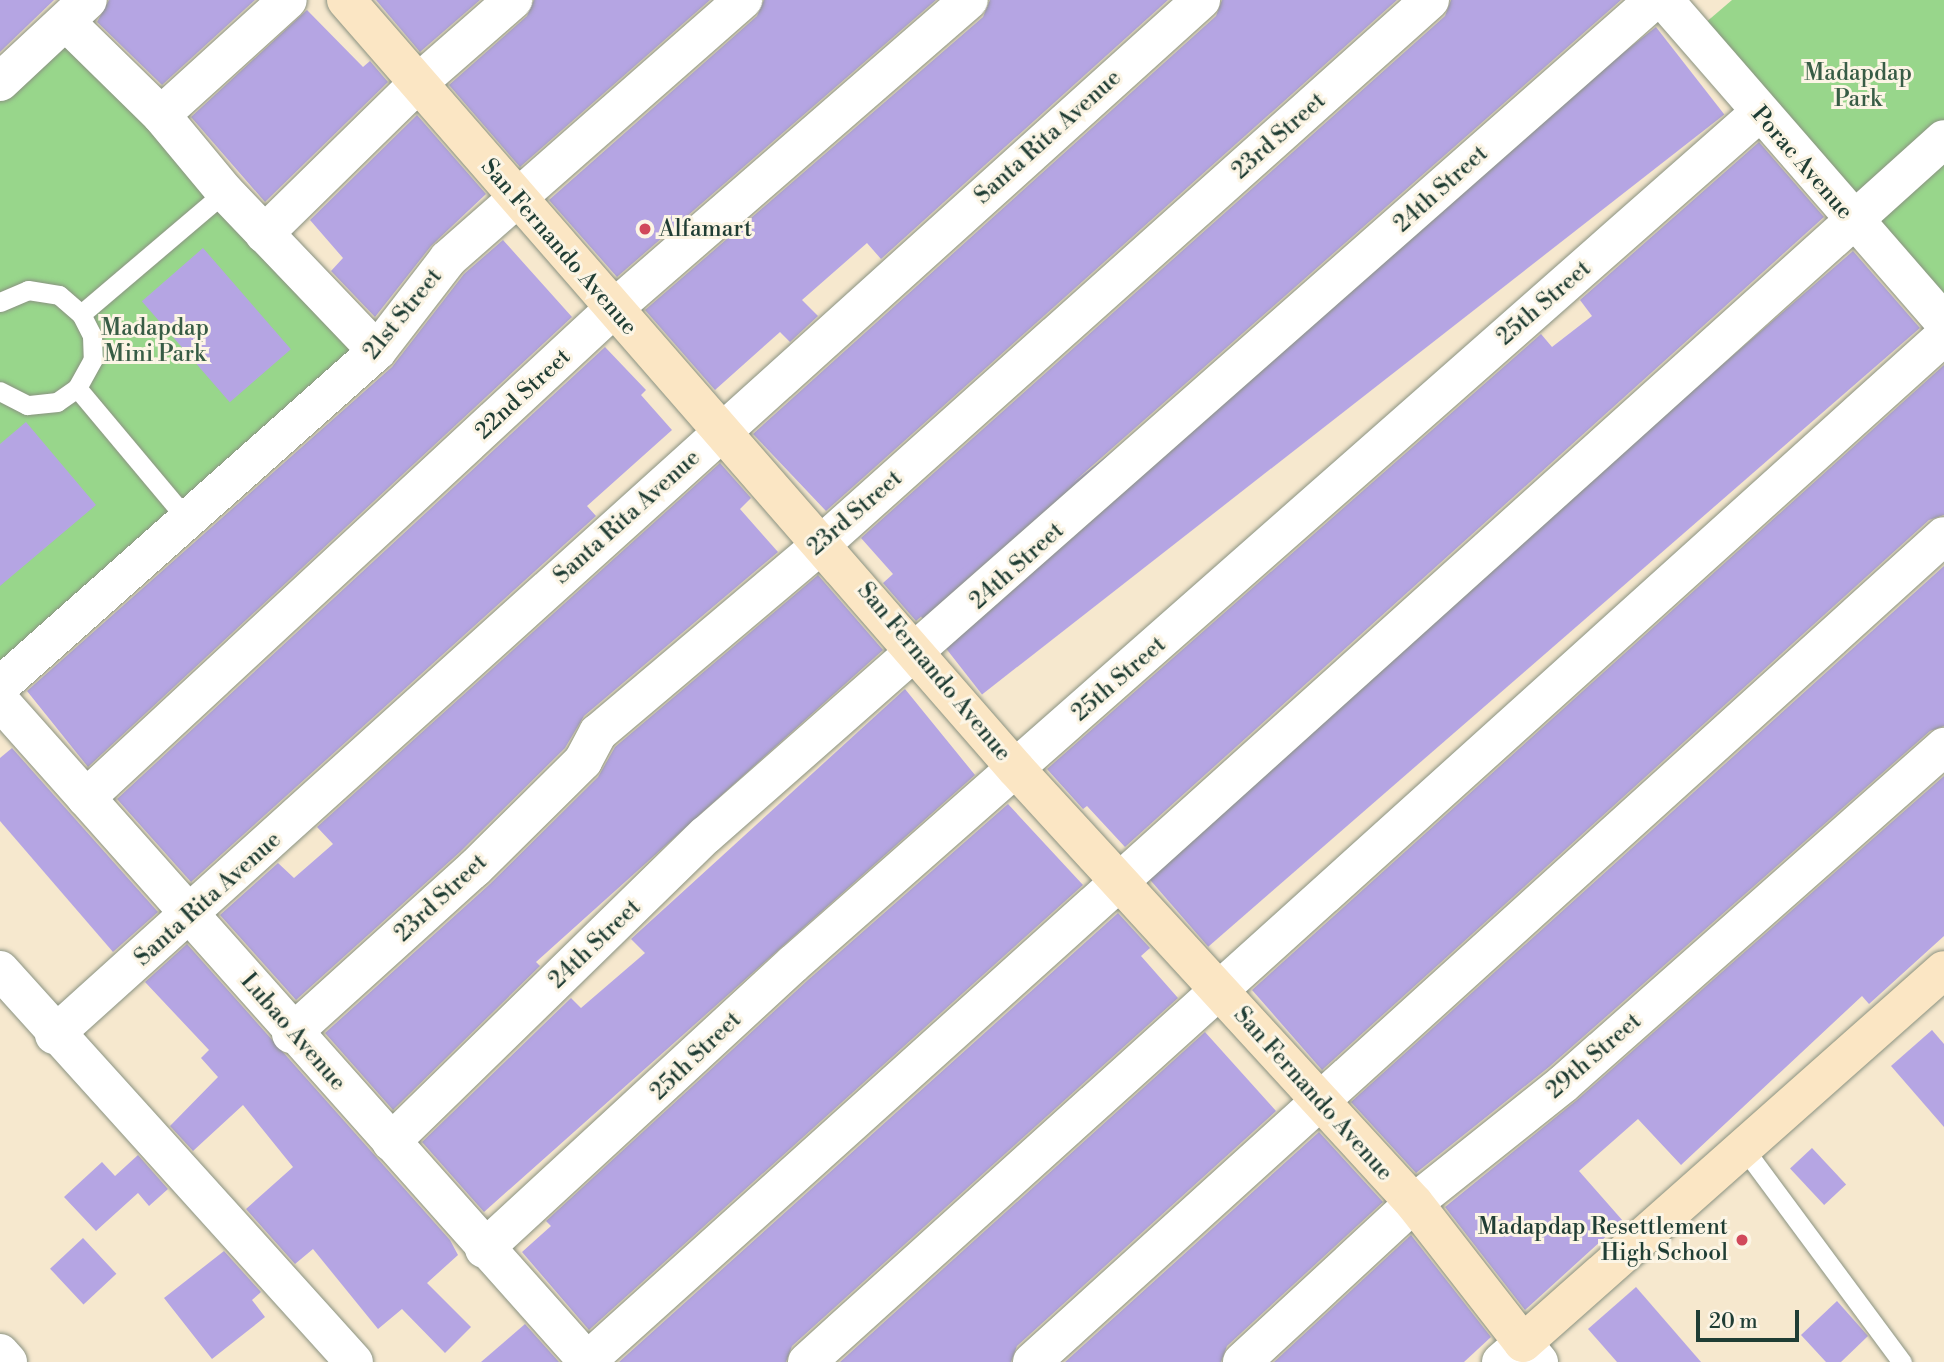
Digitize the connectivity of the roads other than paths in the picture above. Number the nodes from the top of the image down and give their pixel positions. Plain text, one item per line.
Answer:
1 (288, 0) edge
2 (346, 0) edge
3 (513, 0) edge
4 (743, 0) edge
5 (969, 0) edge
6 (1201, 0) edge
7 (1430, 0) edge
8 (1654, 0) edge
9 (1664, 0) edge
10 (78, 11) edge
11 (0, 82) edge
12 (417, 83) junction
13 (1759, 113) junction
14 (162, 115) junction
15 (1944, 139) edge
16 (225, 192) junction
17 (518, 197) junction
18 (1852, 219) junction
19 (264, 234) junction
20 (0, 302) edge
21 (611, 311) junction
22 (81, 314) junction
23 (1944, 322) edge
24 (1944, 336) edge
25 (377, 351) junction
26 (77, 388) junction
27 (0, 391) edge
28 (724, 429) junction
29 (187, 519) junction
30 (1944, 536) edge
31 (824, 542) junction
32 (918, 654) junction
33 (0, 686) edge
34 (0, 701) edge
35 (1944, 747) edge
36 (1016, 769) junction
37 (86, 798) junction
38 (1119, 883) junction
39 (193, 913) junction
40 (0, 970) edge
41 (1939, 984) edge
42 (1220, 991) junction
43 (290, 1034) junction
44 (54, 1035) junction
45 (1319, 1105) junction
46 (391, 1142) junction
47 (1742, 1146) junction
48 (1414, 1203) junction
49 (485, 1249) junction
50 (0, 1353) edge
51 (1521, 1356) edge
52 (587, 1361) edge
53 (8, 1362) edge
54 (354, 1362) edge
55 (807, 1362) edge
56 (1032, 1362) edge
57 (1242, 1362) edge
58 (1902, 1362) edge

1 - 14 street
2 - 12 main road, San Fernando Avenue
3 - 12 street
4 - 17 street, 21st Street
5 - 21 street, 22nd Street
6 - 28 street, Santa Rita Avenue
7 - 31 street, 23rd Street
8 - 32 street, 24th Street
9 - 13 street, Porac Avenue
10 - 11 street
10 - 14 street
12 - 17 main road, San Fernando Avenue
12 - 19 street
13 - 18 street, Porac Avenue
13 - 36 street, 25th Street
14 - 16 street
15 - 18 street
16 - 19 street
16 - 22 lane
17 - 21 main road, San Fernando Avenue
17 - 25 street, 21st Street
18 - 23 street, Porac Avenue
18 - 38 street
19 - 25 street
20 - 22 lane
21 - 28 main road, San Fernando Avenue
21 - 37 street, 22nd Street
22 - 26 lane
24 - 42 street
25 - 29 street, 21st Street
26 - 27 lane
26 - 29 lane
28 - 31 main road, San Fernando Avenue
28 - 39 street, Santa Rita Avenue
29 - 33 street, 21st Street
30 - 45 street
31 - 32 main road, San Fernando Avenue
31 - 43 street, 23rd Street
32 - 36 main road, San Fernando Avenue
32 - 46 street, 24th Street
34 - 37 street, Lubao Avenue
35 - 48 street, 29th Street
36 - 38 main road, San Fernando Avenue
36 - 49 street, 25th Street
37 - 39 street, Lubao Avenue
38 - 42 main road, San Fernando Avenue
38 - 52 street
39 - 43 street, Lubao Avenue
39 - 44 street, Santa Rita Avenue
40 - 44 street
41 - 47 main road, San Fernando Avenue
42 - 45 main road, San Fernando Avenue
42 - 55 street
43 - 46 street, Lubao Avenue
44 - 54 street
45 - 48 main road, San Fernando Avenue
45 - 56 street
46 - 49 street, Lubao Avenue
47 - 51 main road, San Fernando Avenue
47 - 58 lane
48 - 51 main road, San Fernando Avenue
48 - 57 street, 29th Street
49 - 52 street, Lubao Avenue
50 - 53 street

